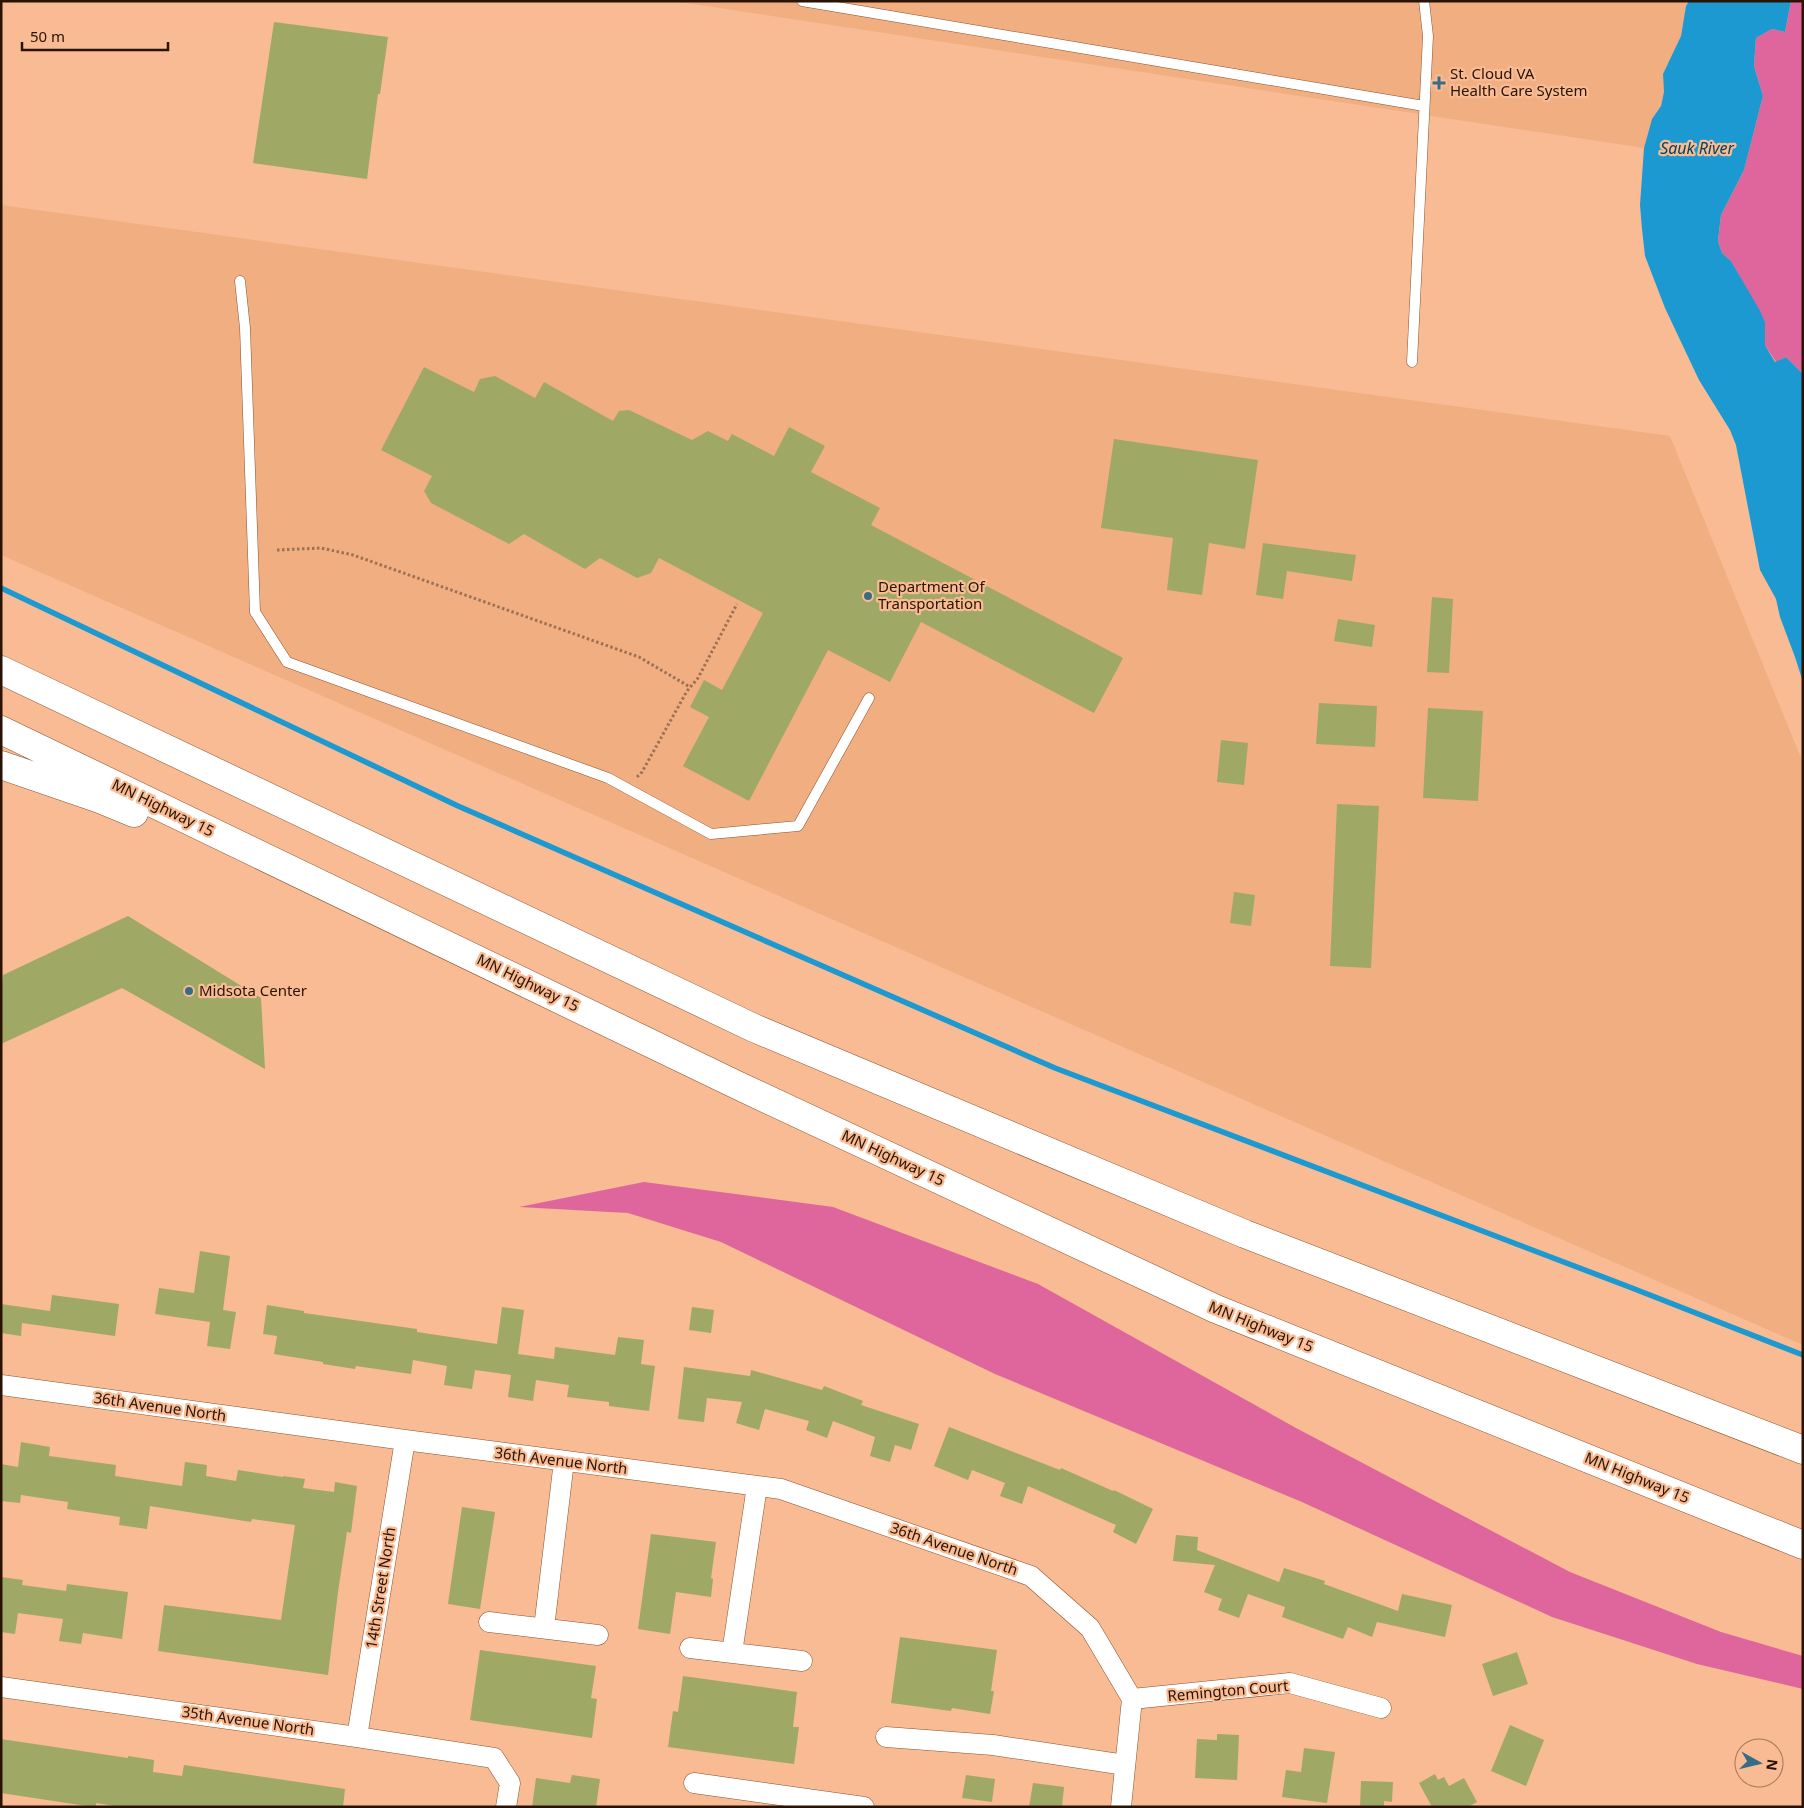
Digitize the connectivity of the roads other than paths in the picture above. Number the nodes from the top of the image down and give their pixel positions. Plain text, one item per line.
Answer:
1 (802, 1) edge
2 (1424, 1) edge
3 (1424, 106) junction
4 (240, 280) dead end
5 (1412, 362) dead end
6 (1, 670) edge
7 (870, 698) dead end
8 (1, 730) edge
9 (1, 765) edge
10 (362, 904) junction
11 (1, 1385) edge
12 (405, 1440) junction
13 (1803, 1450) edge
14 (564, 1461) junction
15 (757, 1486) junction
16 (1803, 1545) edge
17 (489, 1622) dead end
18 (544, 1628) junction
19 (598, 1635) dead end
20 (690, 1648) dead end
21 (732, 1653) junction
22 (802, 1661) dead end
23 (1, 1687) edge
24 (1132, 1699) junction
25 (1381, 1708) dead end
26 (357, 1737) junction
27 (886, 1737) dead end
28 (1125, 1766) junction
29 (694, 1783) dead end
30 (735, 1798) edge
31 (506, 1807) edge
32 (864, 1807) edge
33 (1121, 1807) edge

1 - 3 lane
2 - 3 lane
3 - 5 lane
4 - 7 lane
6 - 13 highway
8 - 10 highway, MN Highway 15
9 - 10 highway
10 - 16 highway, MN Highway 15
11 - 12 street, 36th Avenue North
12 - 14 street, 36th Avenue North
12 - 26 street, 14th Street North
14 - 15 street, 36th Avenue North
14 - 18 street
15 - 21 street
15 - 24 street, 36th Avenue North
17 - 18 street
18 - 19 street
20 - 21 street
21 - 22 street
23 - 26 street, 35th Avenue North
24 - 25 street, Remington Court
24 - 28 street
26 - 31 street, 35th Avenue North
27 - 28 street
28 - 33 street
29 - 30 street
30 - 32 street

